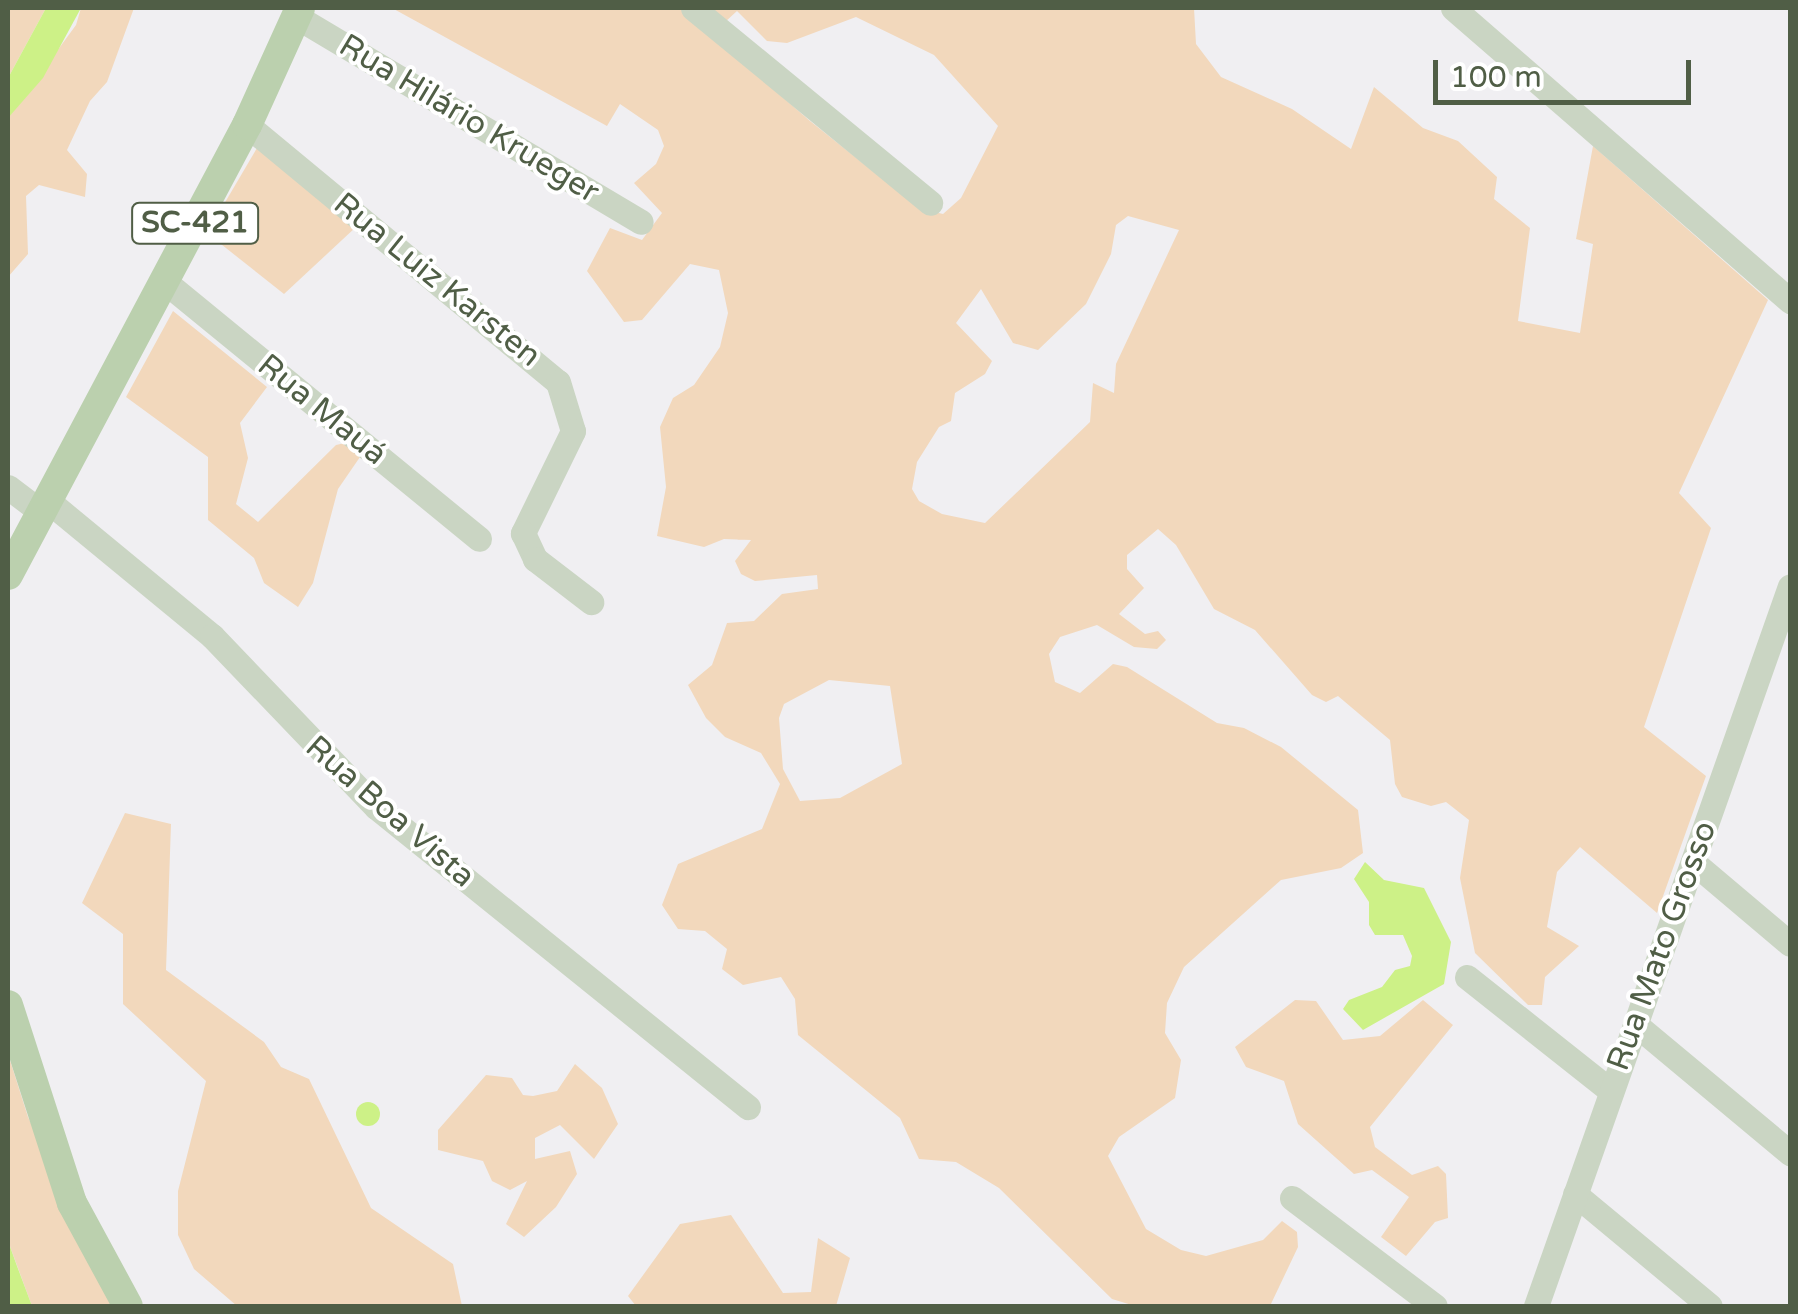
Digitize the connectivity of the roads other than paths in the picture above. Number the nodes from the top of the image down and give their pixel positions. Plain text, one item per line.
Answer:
1 (692, 8) edge
2 (1454, 8) edge
3 (298, 12) edge
4 (246, 125) junction
5 (930, 202) dead end
6 (641, 222) dead end
7 (164, 280) junction
8 (1790, 301) edge
9 (8, 487) edge
10 (44, 506) junction
11 (479, 539) dead end
12 (8, 575) edge
13 (1790, 586) edge
14 (591, 602) dead end
15 (1692, 862) junction
16 (1790, 944) edge
17 (1467, 976) dead end
18 (8, 1004) edge
19 (1635, 1024) junction
20 (1610, 1092) junction
21 (748, 1106) dead end
22 (1790, 1153) edge
23 (1575, 1194) junction
24 (1292, 1198) dead end
25 (128, 1306) edge
26 (1435, 1306) edge
27 (1536, 1306) edge
28 (1710, 1306) edge

1 - 5 street
2 - 8 street
3 - 4 main road, SC-421
3 - 6 street, Rua Hilário Krueger
4 - 7 main road, SC-421
4 - 14 street, Rua Luiz Karsten
7 - 10 main road, SC-421
7 - 11 street, Rua Mauá
9 - 10 street, Rua Boa Vista
10 - 12 main road, SC-421
10 - 21 street, Rua Boa Vista
13 - 15 street, Rua Mato Grosso
15 - 16 street
15 - 19 street, Rua Mato Grosso
17 - 20 street
18 - 25 main road
19 - 20 street, Rua Mato Grosso
19 - 22 street
20 - 23 street, Rua Mato Grosso
23 - 27 street, Rua Mato Grosso
23 - 28 street
24 - 26 street

